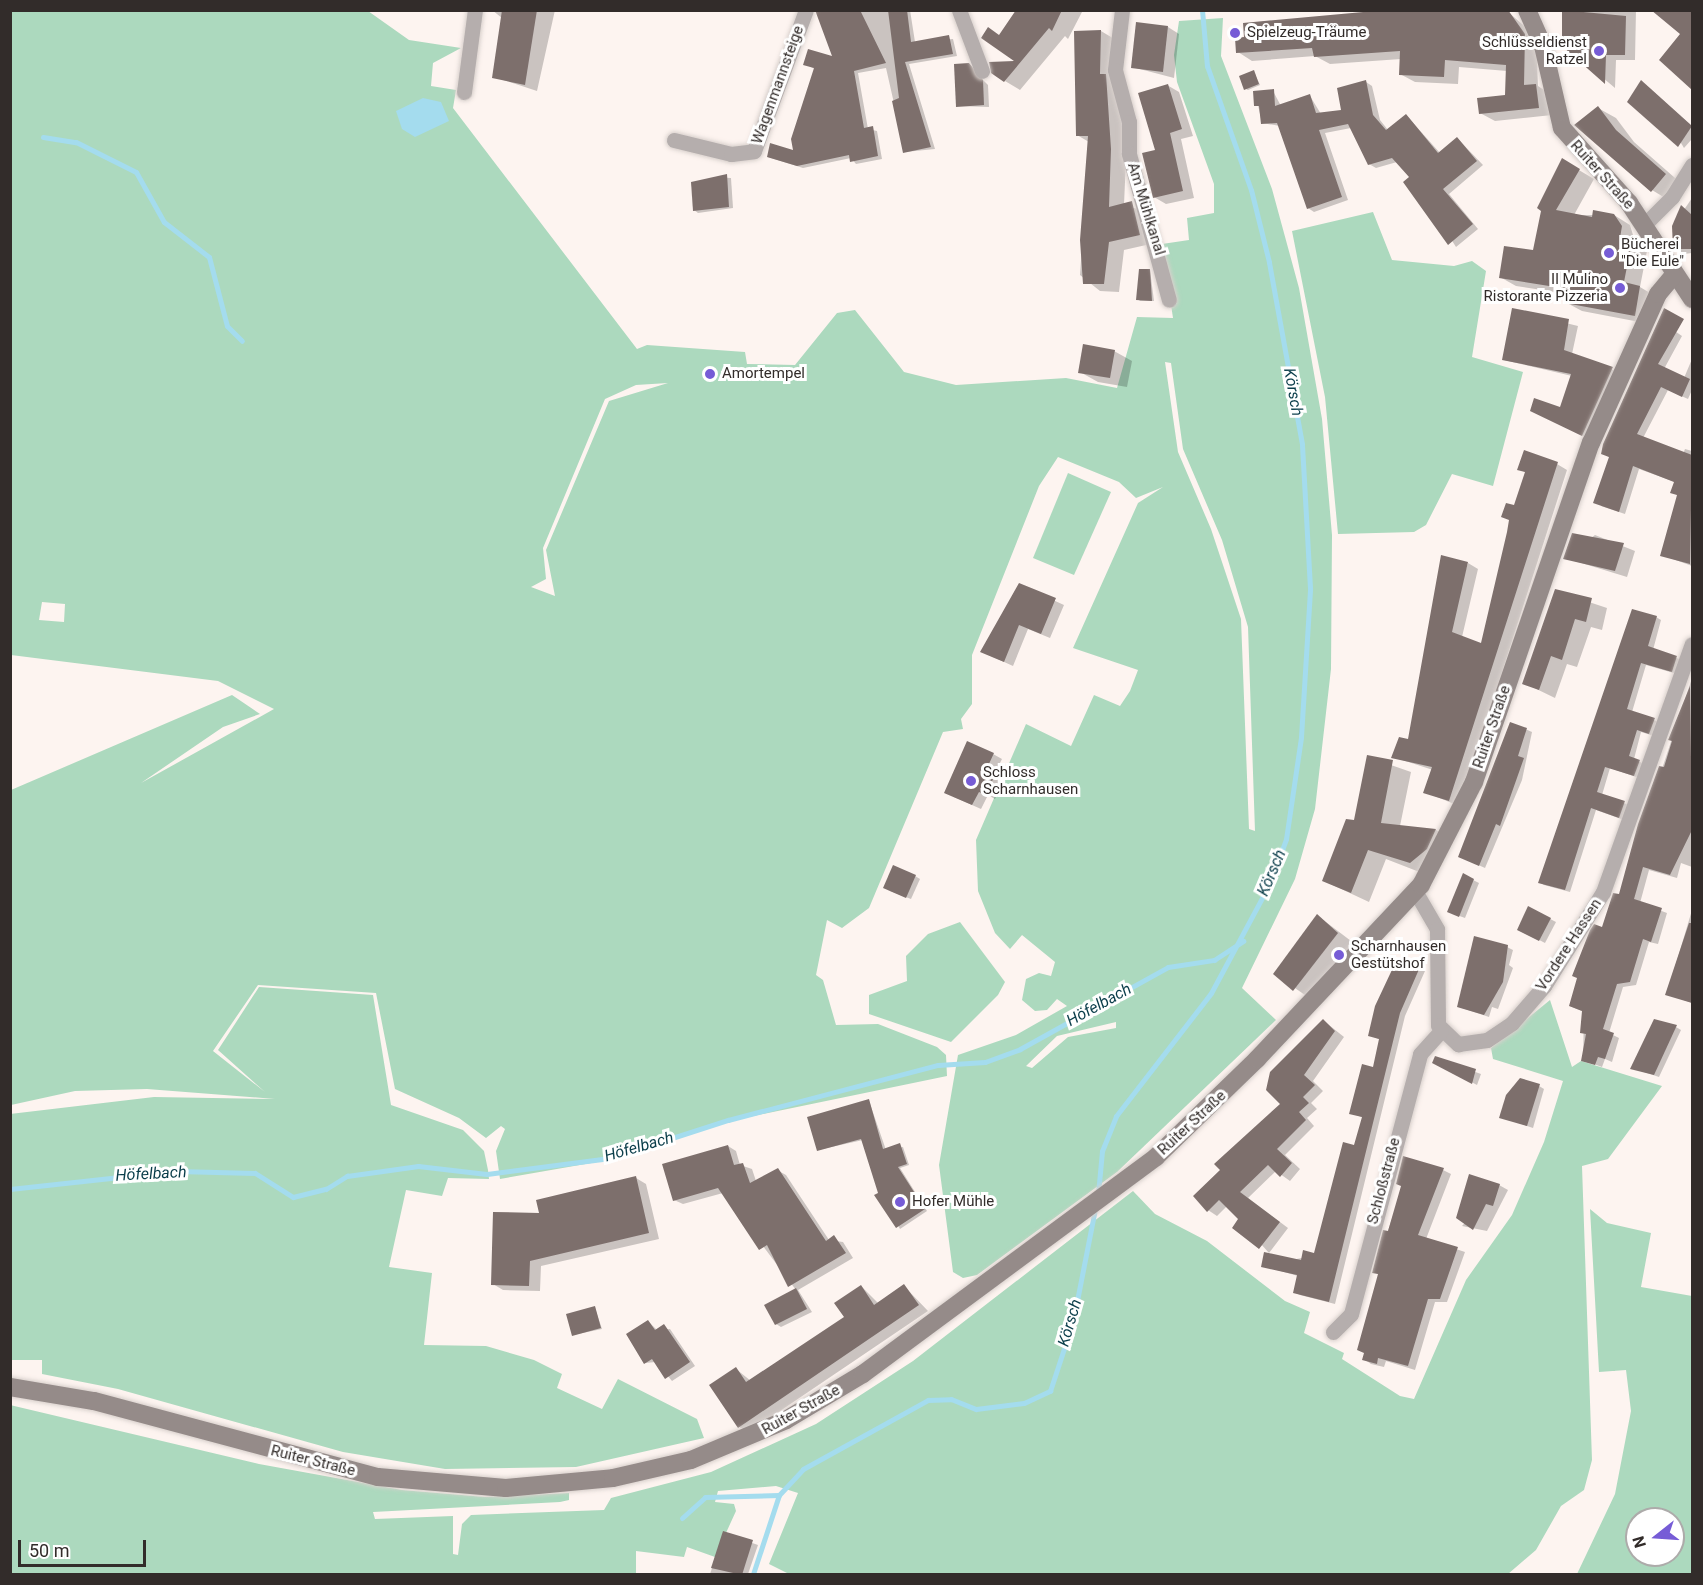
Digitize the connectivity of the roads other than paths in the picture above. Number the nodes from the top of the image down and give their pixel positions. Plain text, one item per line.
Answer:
1 (475, 10) edge
2 (806, 10) edge
3 (959, 10) edge
4 (1122, 10) edge
5 (1527, 10) edge
6 (982, 71) dead end
7 (464, 92) dead end
8 (674, 140) dead end
9 (1692, 165) edge
10 (1644, 225) junction
11 (1673, 276) junction
12 (1692, 299) edge
13 (1169, 300) dead end
14 (1692, 644) edge
15 (1415, 891) junction
16 (1441, 1031) junction
17 (1333, 1332) dead end
18 (10, 1387) edge

1 - 7 street
2 - 8 street, Wagenmannsteige
3 - 6 street
4 - 13 street, Am Mühlkanal
5 - 10 main road, Ruiter Straße
9 - 10 street
10 - 11 main road, Ruiter Straße
11 - 12 main road
11 - 15 main road, Ruiter Straße
14 - 16 street, Vordere Hassen
15 - 16 street
15 - 18 main road, Ruiter Straße
16 - 17 street, Schloßstraße

